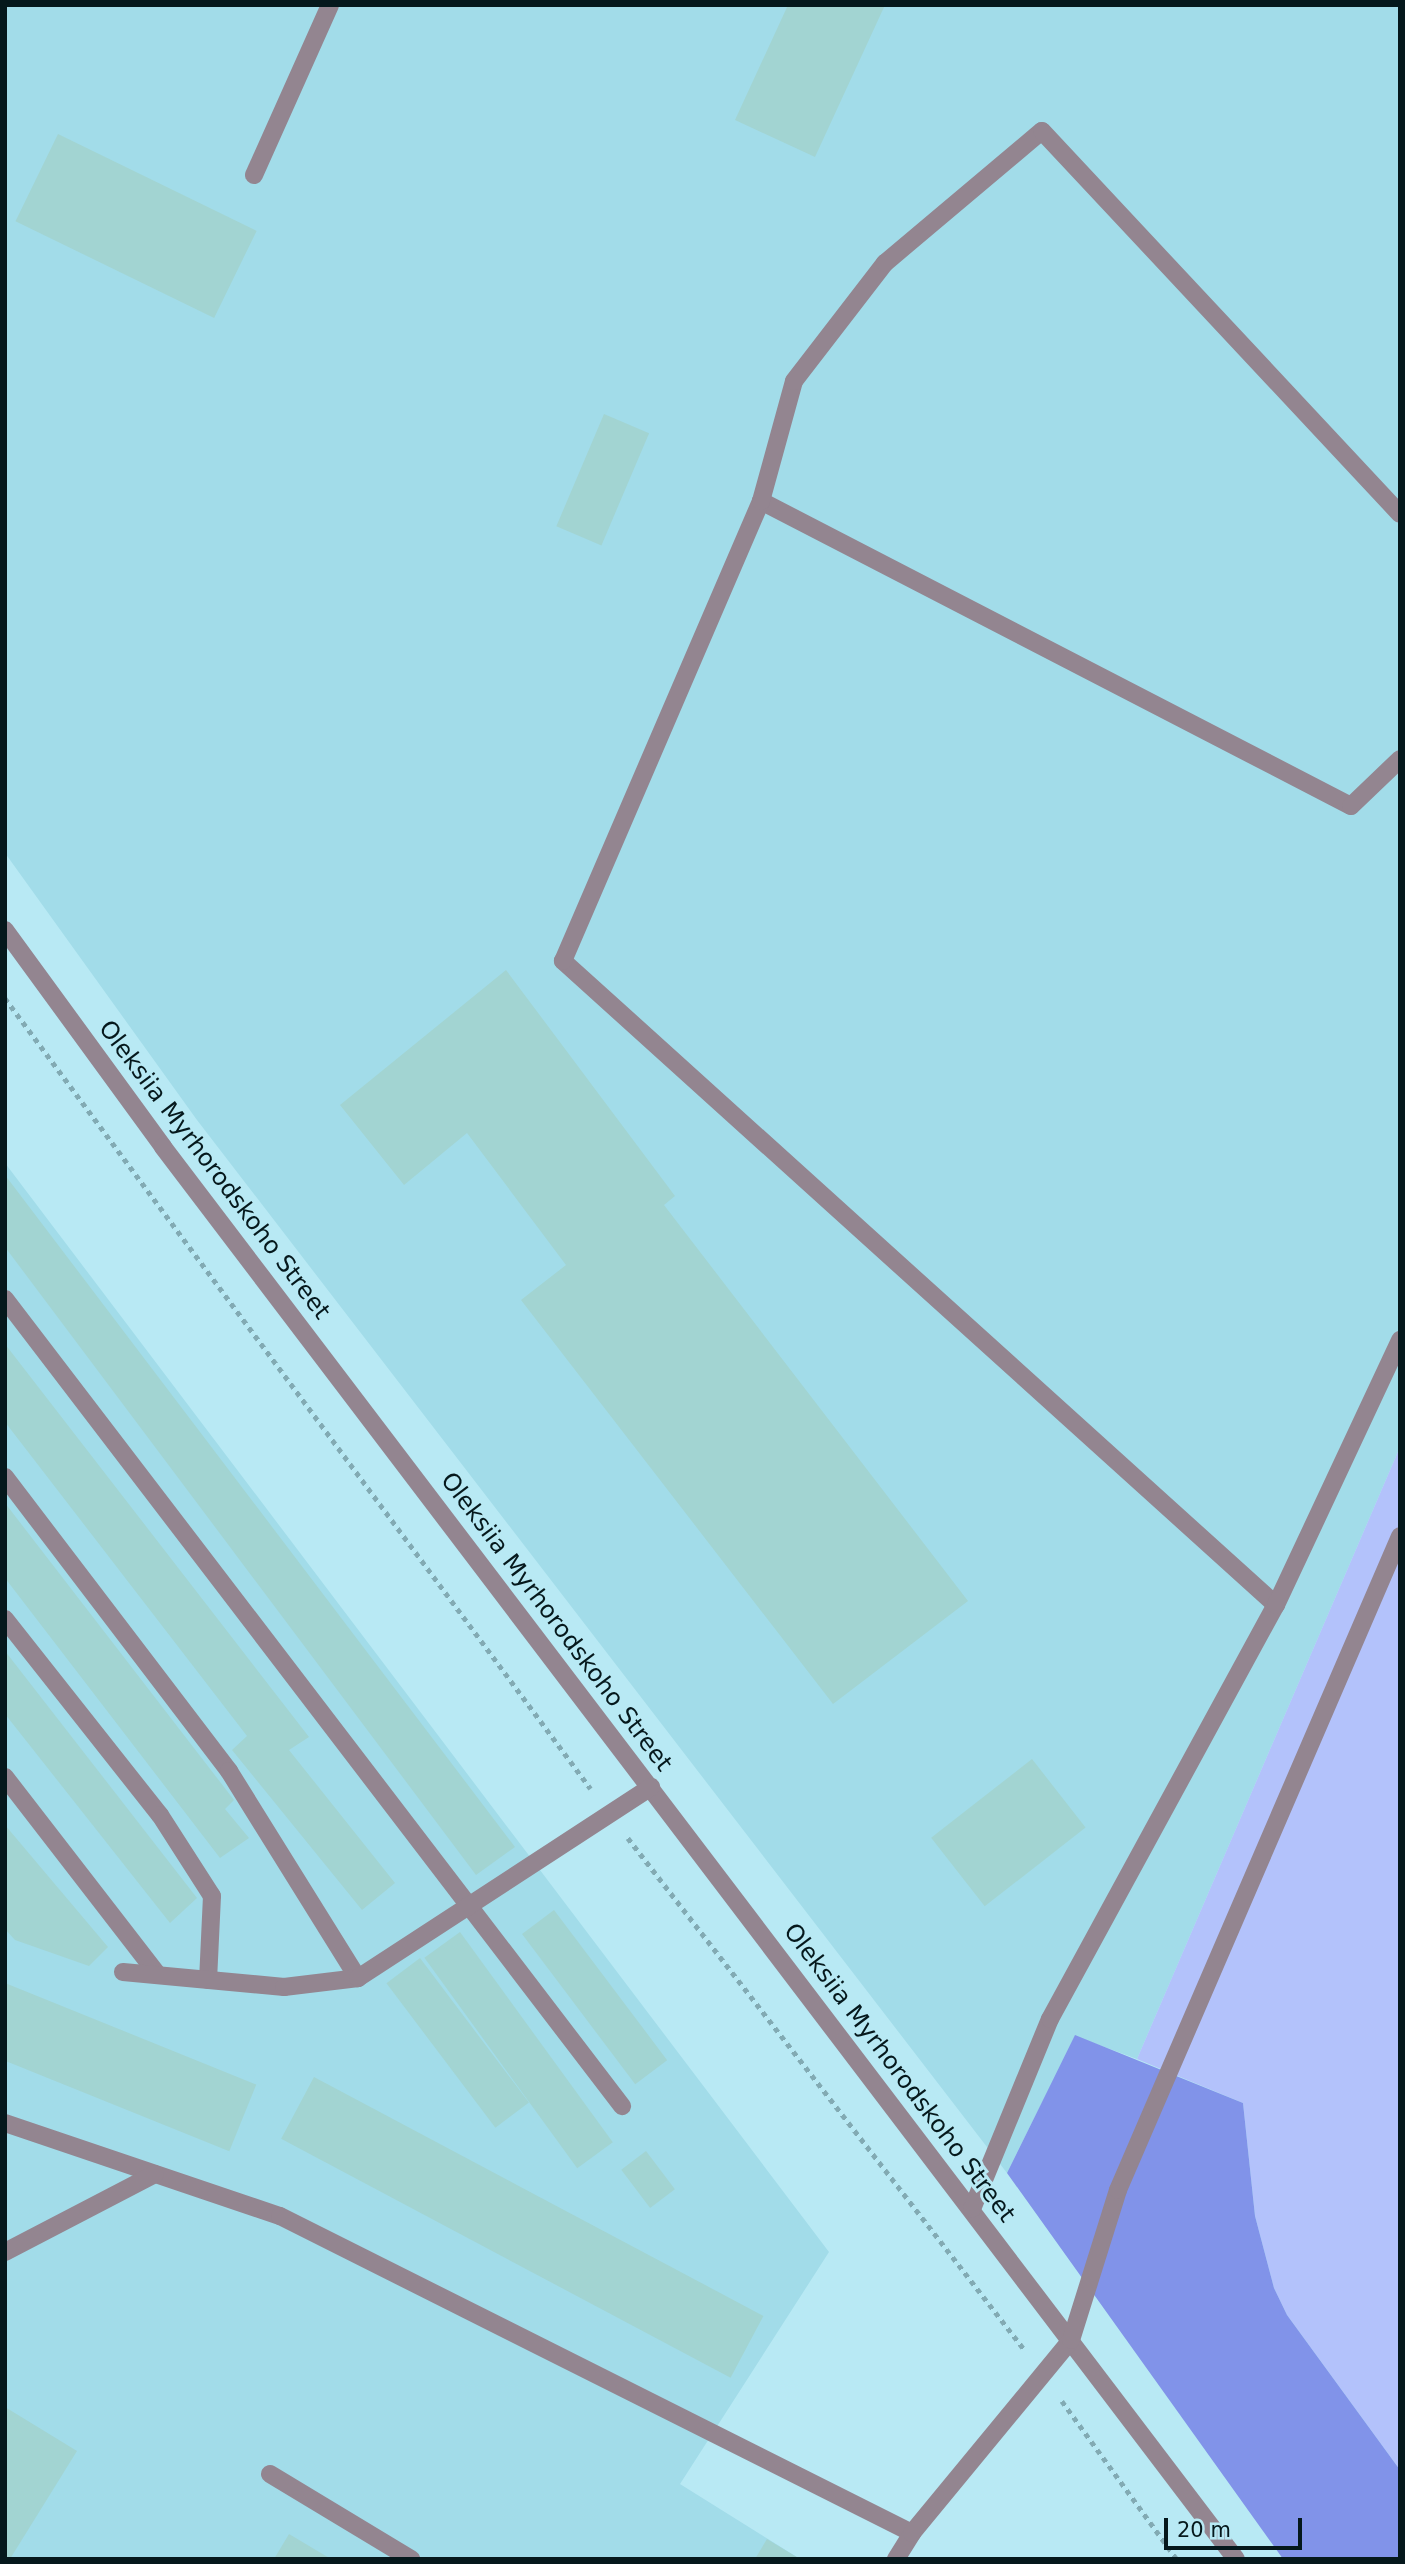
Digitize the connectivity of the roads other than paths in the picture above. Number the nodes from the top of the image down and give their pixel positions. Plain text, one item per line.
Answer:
1 (330, 5) edge
2 (254, 175) dead end
3 (761, 501) junction
4 (1400, 514) edge
5 (1400, 759) edge
6 (5, 930) edge
7 (5, 1299) edge
8 (1400, 1340) edge
9 (5, 1476) edge
10 (1400, 1536) edge
11 (1276, 1605) junction
12 (5, 1619) edge
13 (5, 1777) edge
14 (651, 1787) junction
15 (467, 1908) junction
16 (123, 1972) dead end
17 (158, 1975) junction
18 (358, 1978) junction
19 (208, 1980) junction
20 (622, 2106) dead end
21 (5, 2123) edge
22 (155, 2174) junction
23 (972, 2209) junction
24 (5, 2252) edge
25 (1071, 2340) junction
26 (270, 2474) dead end
27 (912, 2533) junction
28 (411, 2559) edge
29 (896, 2559) edge
30 (1236, 2559) edge

1 - 2 street
3 - 4 street
3 - 5 street
3 - 11 street
6 - 14 street, Oleksiia Myrhorodskoho Street
7 - 15 street
8 - 11 street
9 - 18 street
10 - 25 street
11 - 23 street
12 - 19 street
13 - 17 street
14 - 15 street
14 - 23 street, Oleksiia Myrhorodskoho Street
15 - 18 street
15 - 20 street
16 - 17 street
17 - 19 street
18 - 19 street
21 - 22 street
22 - 24 street
22 - 27 street
23 - 25 street, Oleksiia Myrhorodskoho Street
25 - 27 street
25 - 30 street, Oleksiia Myrhorodskoho Street
26 - 28 street
27 - 29 street

